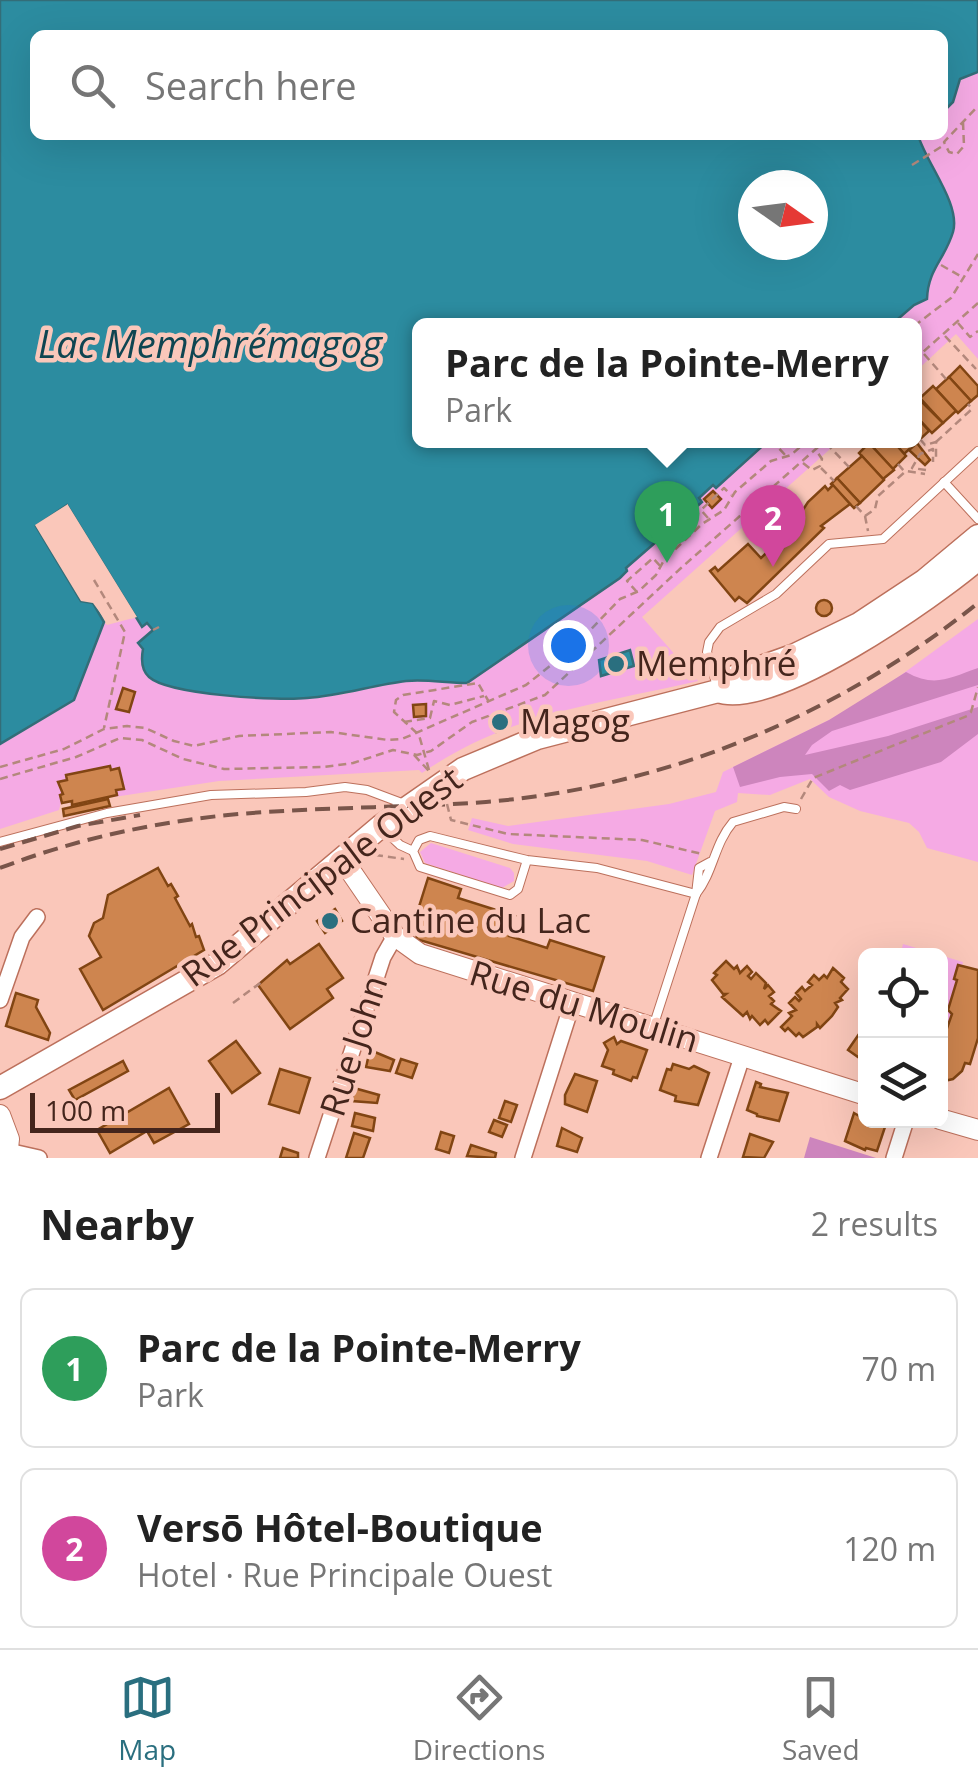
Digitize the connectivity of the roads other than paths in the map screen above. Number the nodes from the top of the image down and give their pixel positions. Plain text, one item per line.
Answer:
1 (978, 451) edge
2 (944, 482) junction
3 (978, 520) edge
4 (978, 536) edge
5 (978, 559) edge
6 (718, 690) junction
7 (408, 806) junction
8 (796, 810) road end
9 (382, 826) junction
10 (0, 842) edge
11 (413, 850) junction
12 (343, 860) junction
13 (527, 860) junction
14 (696, 894) junction
15 (37, 917) dead end
16 (395, 936) junction
17 (0, 1000) edge
18 (572, 1004) junction
19 (652, 1028) junction
20 (742, 1057) junction
21 (0, 1088) edge
22 (858, 1093) edge
23 (0, 1115) edge
24 (948, 1121) edge
25 (903, 1128) edge
26 (978, 1130) edge
27 (8, 1154) edge
28 (39, 1158) edge
29 (317, 1158) edge
30 (523, 1158) edge
31 (709, 1158) edge
32 (894, 1158) edge

1 - 2 lane
2 - 3 lane
2 - 6 lane
4 - 6 main road, Rue Principale Ouest
5 - 6 main road, Rue Principale Ouest
6 - 7 main road, Rue Principale Ouest
7 - 9 main road, Rue Principale Ouest
7 - 10 lane
8 - 14 lane
9 - 11 lane
9 - 12 main road, Rue Principale Ouest
11 - 13 lane
11 - 13 lane
12 - 16 street, Rue du Moulin
12 - 21 main road, Rue Principale Ouest
13 - 14 lane
14 - 19 lane
15 - 17 street
16 - 18 street, Rue du Moulin
16 - 29 street, Rue John
18 - 19 street, Rue du Moulin
18 - 30 street
19 - 20 street, Rue du Moulin
20 - 22 street, Rue du Moulin
20 - 31 street
23 - 27 street
24 - 26 street
25 - 32 street
27 - 28 street

